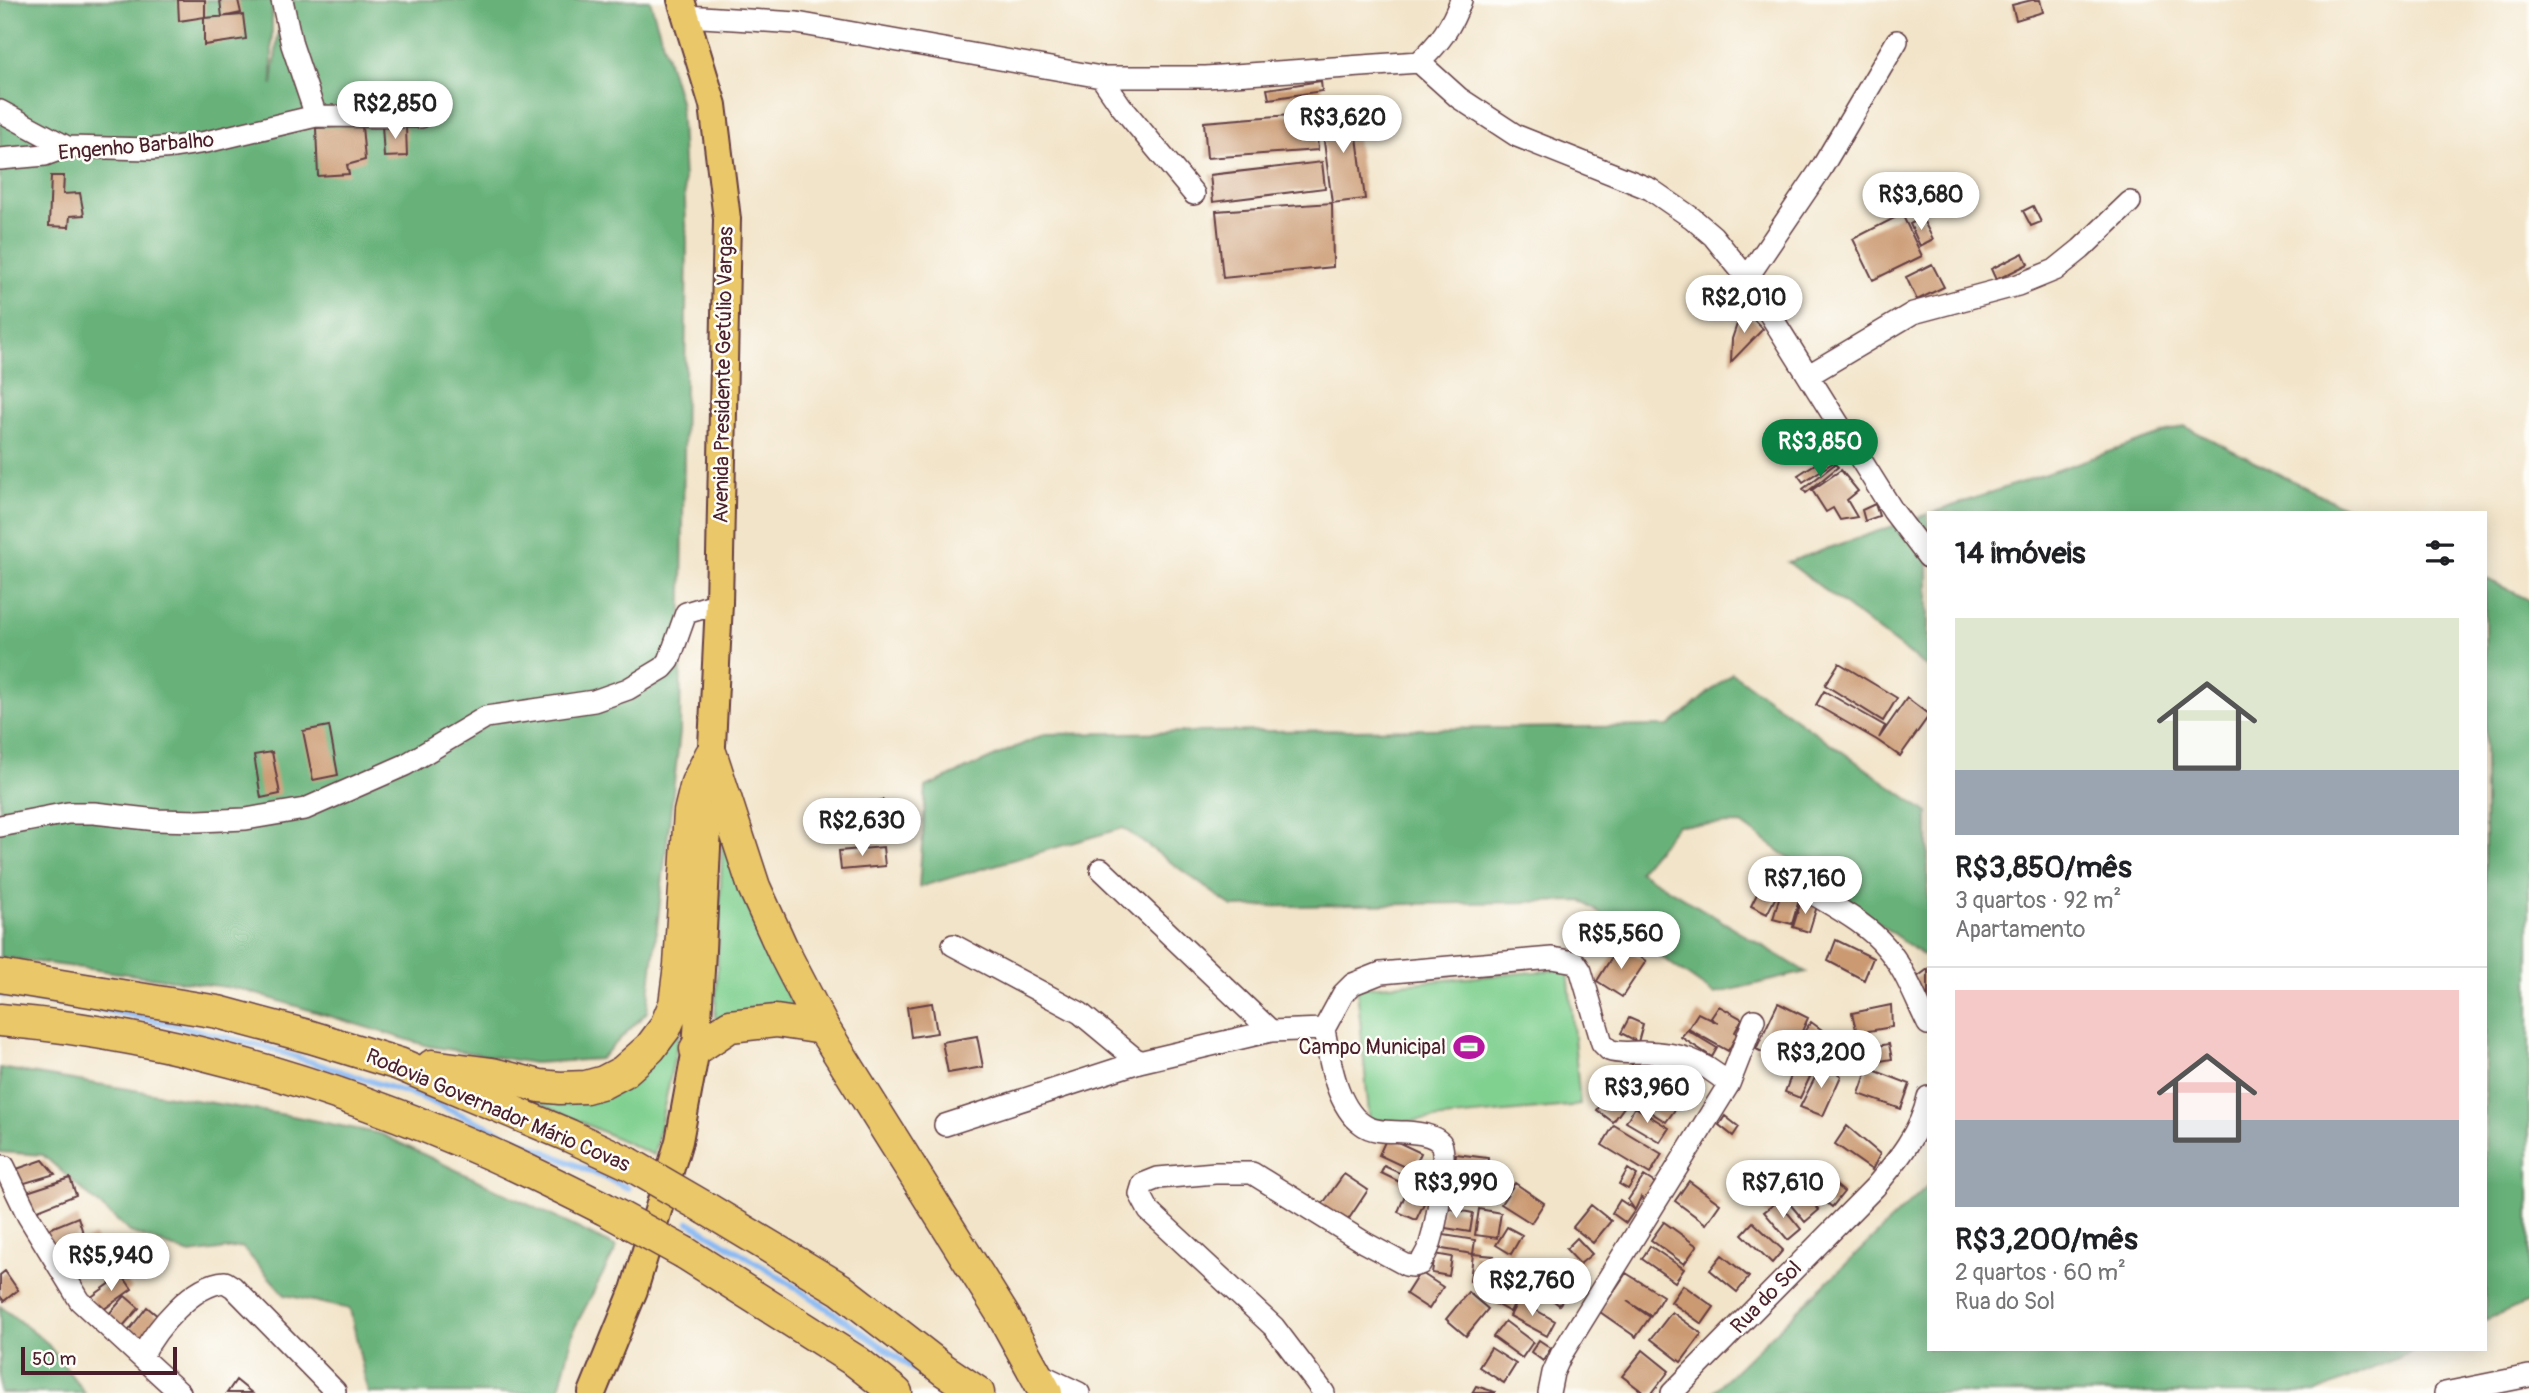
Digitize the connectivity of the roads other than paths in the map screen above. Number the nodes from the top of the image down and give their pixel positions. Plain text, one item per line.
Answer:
1 (282, 0) edge
2 (1461, 0) edge
3 (684, 8) edge
4 (1897, 41) dead end
5 (1419, 62) junction
6 (1101, 77) junction
7 (0, 111) edge
8 (316, 116) junction
9 (421, 117) dead end
10 (67, 147) junction
11 (0, 159) edge
12 (1194, 194) dead end
13 (2130, 202) dead end
14 (1747, 278) junction
15 (1809, 375) junction
16 (1927, 556) edge
17 (719, 603) junction
18 (711, 755) junction
19 (0, 826) edge
20 (1101, 869) dead end
21 (1815, 895) dead end
22 (953, 945) dead end
23 (0, 976) edge
24 (0, 1020) edge
25 (1754, 1020) dead end
26 (1927, 1022) edge
27 (822, 1028) junction
28 (1324, 1028) junction
29 (1271, 1031) junction
30 (695, 1049) junction
31 (1139, 1062) junction
32 (398, 1064) junction
33 (1729, 1084) junction
34 (1927, 1100) edge
35 (946, 1125) dead end
36 (4, 1166) dead end
37 (142, 1356) junction
38 (2529, 1376) edge
39 (1039, 1382) edge
40 (2510, 1387) edge
41 (335, 1391) edge
42 (180, 1393) edge
43 (592, 1393) edge
44 (896, 1393) edge
45 (978, 1393) edge
46 (1079, 1393) edge
47 (1324, 1393) edge
48 (1549, 1393) edge
49 (1672, 1393) edge
50 (2445, 1393) edge

1 - 8 street
2 - 5 street
3 - 6 street
3 - 17 main road, Avenida Presidente Getúlio Vargas
4 - 14 street
5 - 6 street
5 - 14 street
6 - 12 street
7 - 10 street
8 - 9 street, Engenho Barbalho
8 - 10 street, Engenho Barbalho
10 - 11 street, Engenho Barbalho
13 - 15 street
14 - 15 street
15 - 16 street
17 - 18 main road, Avenida Presidente Getúlio Vargas
17 - 19 street
18 - 27 highway
18 - 30 main road, Avenida Presidente Getúlio Vargas
18 - 32 highway
20 - 29 street
21 - 26 street
22 - 31 street
23 - 32 highway, Rodovia Governador Mário Covas
24 - 44 highway, Rodovia Governador Mário Covas, bridge
25 - 33 street
27 - 30 highway
27 - 39 highway
28 - 29 street
28 - 33 street
28 - 47 street
29 - 31 street
30 - 43 main road, Avenida Presidente Getúlio Vargas
31 - 35 street
32 - 45 highway, Rodovia Governador Mário Covas, bridge
33 - 48 street
34 - 49 street, Rua do Sol
36 - 37 street
37 - 41 street
37 - 42 street
38 - 40 street
39 - 46 street
40 - 50 street

